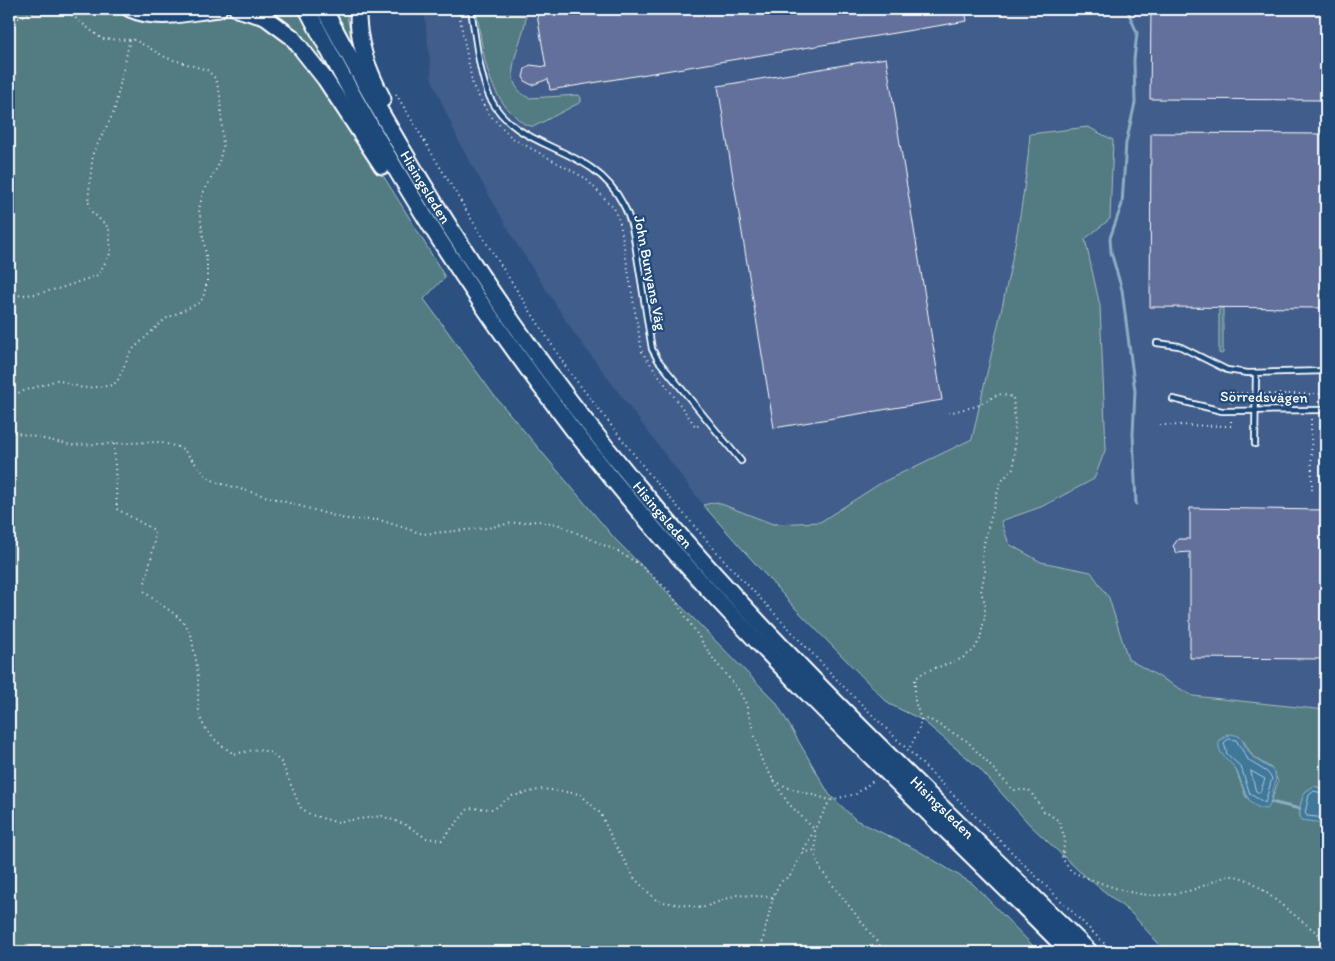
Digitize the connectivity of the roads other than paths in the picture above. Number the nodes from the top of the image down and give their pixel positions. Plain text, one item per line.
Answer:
1 (130, 9) edge
2 (219, 9) edge
3 (237, 9) edge
4 (307, 9) edge
5 (324, 9) edge
6 (358, 9) edge
7 (471, 9) edge
8 (399, 147) junction
9 (442, 244) junction
10 (1157, 343) dead end
11 (1326, 371) edge
12 (1256, 373) junction
13 (1173, 398) dead end
14 (1255, 410) junction
15 (1326, 410) edge
16 (1255, 444) dead end
17 (741, 461) dead end
18 (1069, 952) edge
19 (1090, 952) edge

1 - 2 highway
3 - 9 highway
4 - 9 highway, Hisingsleden
5 - 8 highway, Hisingsleden
6 - 8 highway
7 - 17 lane, John Bunyans Väg
8 - 19 highway, Hisingsleden
9 - 18 highway, Hisingsleden
10 - 12 lane
11 - 12 lane
12 - 14 lane
13 - 14 lane, Sörredsvägen
14 - 15 lane, Sörredsvägen
14 - 16 lane

